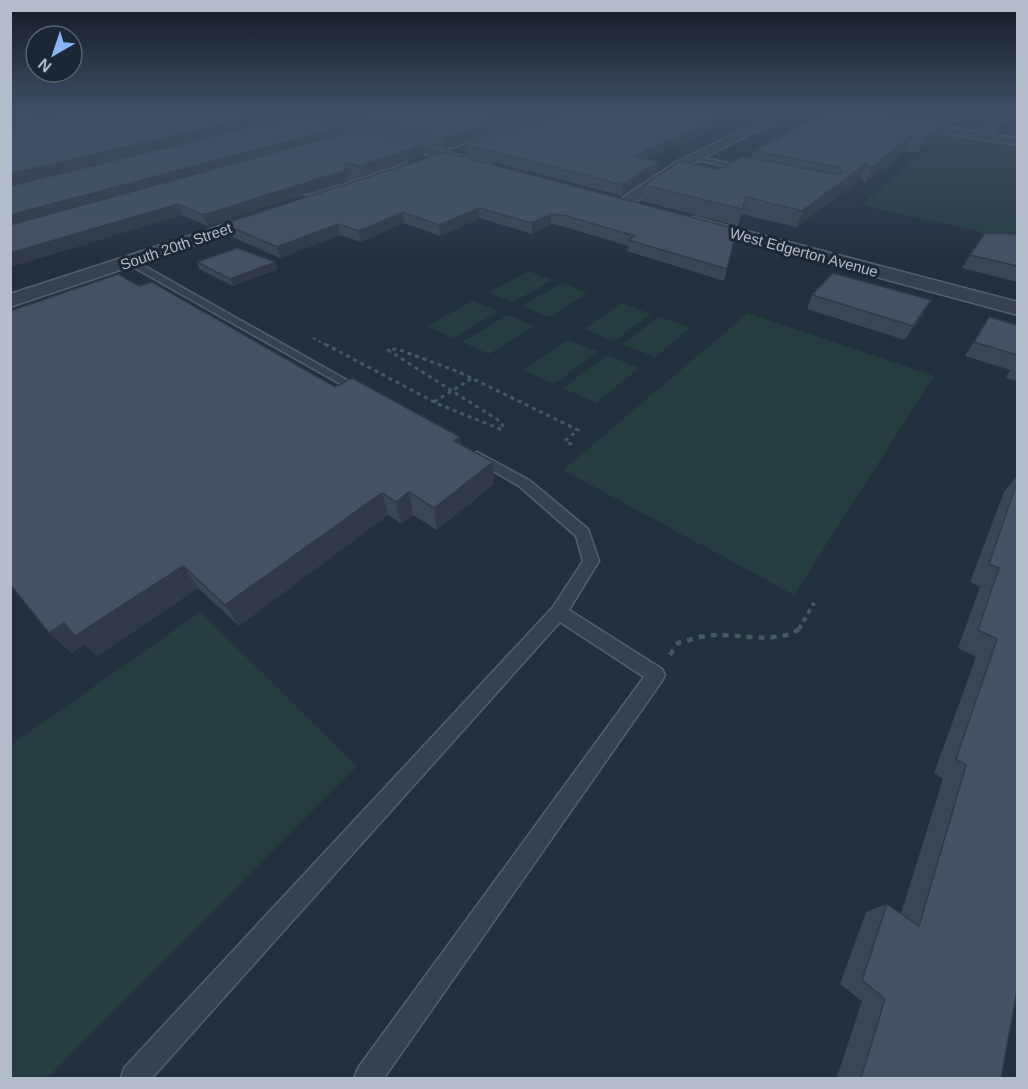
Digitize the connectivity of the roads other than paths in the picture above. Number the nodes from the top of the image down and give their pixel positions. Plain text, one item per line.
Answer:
1 (419, 161) edge
2 (422, 161) edge
3 (439, 161) edge
4 (689, 161) edge
5 (708, 161) edge
6 (505, 171) edge
7 (755, 171) edge
8 (350, 176) junction
9 (367, 182) junction
10 (273, 201) edge
11 (615, 201) joint
12 (295, 202) junction
13 (645, 209) edge
14 (679, 218) edge
15 (128, 257) junction
16 (10, 286) edge
17 (10, 301) edge
18 (1017, 309) edge
19 (370, 396) edge
20 (462, 448) edge
21 (559, 612) junction
22 (134, 1078) edge
23 (368, 1078) edge

1 - 8 street, South 20th Street
2 - 9 street, South 20th Street
3 - 6 street
4 - 11 street
5 - 7 lane
8 - 9 lane
8 - 12 street, South 20th Street
9 - 12 street, South 20th Street
10 - 15 street, South 20th Street
11 - 13 street
12 - 15 street, South 20th Street
14 - 18 street, West Edgerton Avenue
15 - 16 street, South 20th Street
15 - 17 street, South 20th Street
15 - 19 lane
20 - 21 lane
21 - 22 lane
21 - 23 lane

